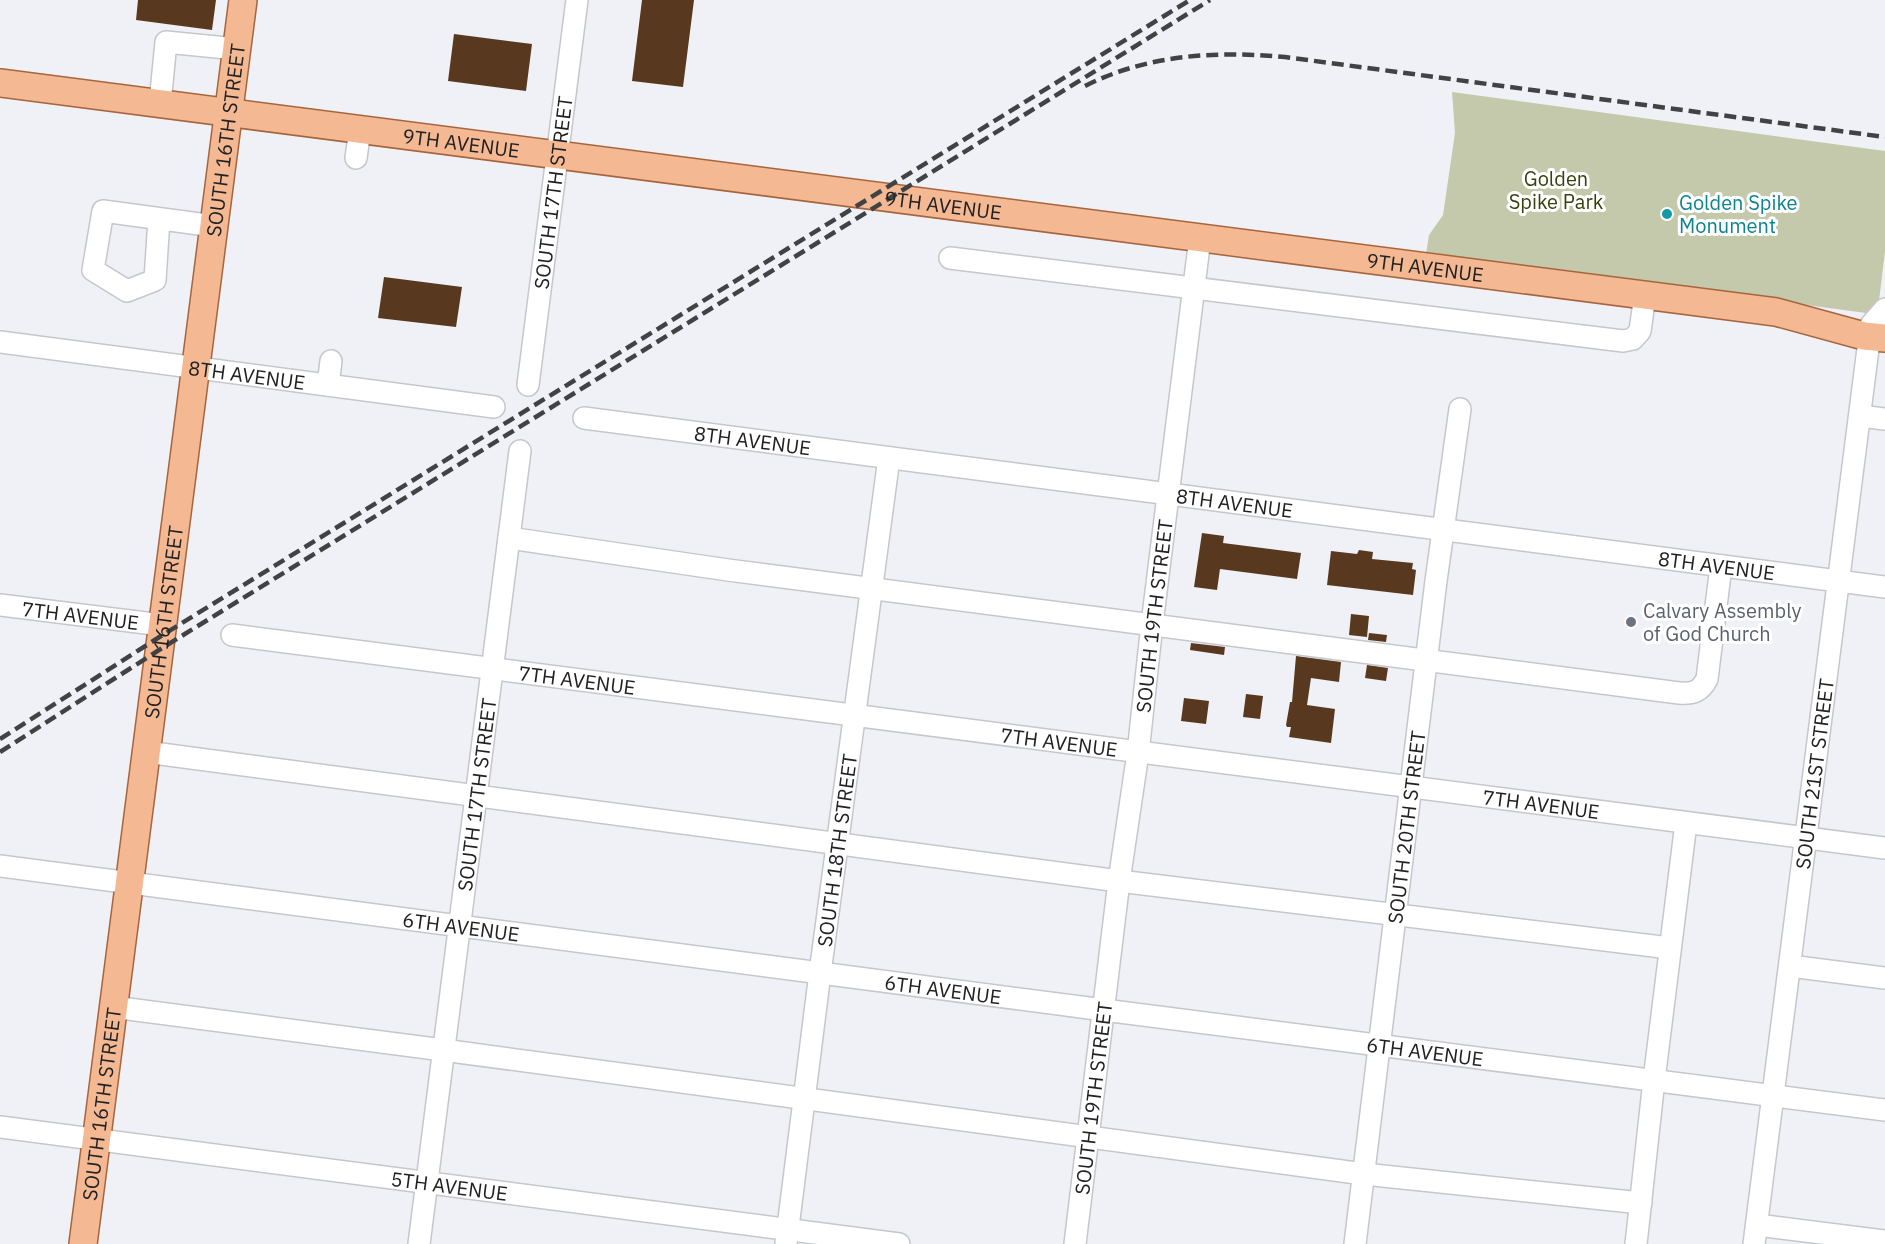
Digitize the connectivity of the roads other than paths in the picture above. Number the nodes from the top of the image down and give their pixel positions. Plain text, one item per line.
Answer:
1 (243, 0) edge
2 (577, 0) edge
3 (237, 49) junction
4 (0, 82) edge
5 (160, 103) junction
6 (229, 112) junction
7 (360, 129) junction
8 (557, 155) junction
9 (356, 158) dead end
10 (159, 219) dead end
11 (214, 226) junction
12 (1200, 238) junction
13 (950, 258) dead end
14 (1194, 289) junction
15 (1645, 295) junction
16 (1885, 309) edge
17 (1877, 337) edge
18 (0, 342) edge
19 (331, 361) dead end
20 (195, 368) junction
21 (328, 385) junction
22 (528, 385) dead end
23 (494, 406) dead end
24 (1460, 409) dead end
25 (1860, 416) junction
26 (584, 418) dead end
27 (1885, 419) edge
28 (520, 451) dead end
29 (890, 458) junction
30 (1169, 494) junction
31 (1443, 529) junction
32 (508, 538) junction
33 (1722, 566) junction
34 (1839, 581) junction
35 (1885, 587) edge
36 (872, 588) junction
37 (0, 605) edge
38 (1152, 624) junction
39 (162, 625) junction
40 (232, 635) dead end
41 (1426, 659) junction
42 (492, 668) junction
43 (854, 716) junction
44 (146, 752) junction
45 (1138, 753) junction
46 (1411, 788) junction
47 (476, 796) junction
48 (1686, 823) junction
49 (1806, 838) junction
50 (837, 843) junction
51 (1885, 848) edge
52 (0, 866) edge
53 (1119, 881) junction
54 (129, 883) junction
55 (1395, 915) junction
56 (459, 926) junction
57 (1671, 948) junction
58 (1790, 966) junction
59 (820, 973) junction
60 (1885, 978) edge
61 (113, 1007) junction
62 (1104, 1010) junction
63 (1380, 1046) junction
64 (443, 1050) junction
65 (1654, 1080) junction
66 (1773, 1095) junction
67 (804, 1100) junction
68 (1885, 1110) edge
69 (0, 1127) edge
70 (1088, 1137) junction
71 (96, 1139) junction
72 (1364, 1174) junction
73 (427, 1183) junction
74 (1641, 1203) junction
75 (1756, 1234) edge
76 (787, 1237) edge
77 (1885, 1241) edge
78 (83, 1244) edge
79 (419, 1244) edge
80 (899, 1244) edge
81 (1075, 1244) edge
82 (1355, 1244) edge
83 (1636, 1244) edge

1 - 3 main road, SOUTH 16TH STREET
2 - 8 street, SOUTH 17TH STREET
3 - 5 street
3 - 6 main road, SOUTH 16TH STREET
4 - 5 main road, 9TH AVENUE
5 - 6 main road, 9TH AVENUE
6 - 7 main road, 9TH AVENUE
6 - 11 main road, SOUTH 16TH STREET
7 - 8 main road, 9TH AVENUE
7 - 9 street
8 - 12 main road, 9TH AVENUE
8 - 22 street, SOUTH 17TH STREET
10 - 11 street
11 - 20 main road, SOUTH 16TH STREET
12 - 14 street, SOUTH 19TH STREET
12 - 15 main road, 9TH AVENUE
13 - 14 street
14 - 15 street
14 - 30 street, SOUTH 19TH STREET
15 - 17 main road, 9TH AVENUE
16 - 17 street, SOUTH 21ST STREET
17 - 25 street, SOUTH 21ST STREET
18 - 20 street, 8TH AVENUE
19 - 21 street
20 - 21 street, 8TH AVENUE
20 - 39 main road, SOUTH 16TH STREET
21 - 23 street, 8TH AVENUE
24 - 31 street, SOUTH 20TH STREET
25 - 27 street
25 - 34 street, SOUTH 21ST STREET
26 - 29 street, 8TH AVENUE
28 - 32 street, SOUTH 17TH STREET
29 - 30 street, 8TH AVENUE
29 - 36 street, SOUTH 18TH STREET
30 - 31 street, 8TH AVENUE
30 - 38 street, SOUTH 19TH STREET
31 - 33 street, 8TH AVENUE
31 - 41 street, SOUTH 20TH STREET
32 - 36 street
32 - 42 street, SOUTH 17TH STREET
33 - 34 street, 8TH AVENUE
33 - 41 street
34 - 35 street, 8TH AVENUE
34 - 49 street, SOUTH 21ST STREET
36 - 38 street
36 - 43 street, SOUTH 18TH STREET
37 - 39 street, 7TH AVENUE
38 - 41 street
38 - 45 street, SOUTH 19TH STREET
39 - 44 main road, SOUTH 16TH STREET
40 - 42 street, 7TH AVENUE
41 - 46 street, SOUTH 20TH STREET
42 - 43 street, 7TH AVENUE
42 - 47 street, SOUTH 17TH STREET
43 - 45 street, 7TH AVENUE
43 - 50 street, SOUTH 18TH STREET
44 - 47 street
44 - 54 main road, SOUTH 16TH STREET
45 - 46 street, 7TH AVENUE
45 - 53 street, SOUTH 19TH STREET
46 - 48 street, 7TH AVENUE
46 - 55 street, SOUTH 20TH STREET
47 - 50 street
47 - 56 street, SOUTH 17TH STREET
48 - 49 street, 7TH AVENUE
48 - 57 street
49 - 51 street, 7TH AVENUE
49 - 58 street, SOUTH 21ST STREET
50 - 53 street
50 - 59 street, SOUTH 18TH STREET
52 - 54 street, 6TH AVENUE
53 - 55 street
53 - 62 street, SOUTH 19TH STREET
54 - 56 street, 6TH AVENUE
54 - 61 main road, SOUTH 16TH STREET
55 - 57 street
55 - 63 street, SOUTH 20TH STREET
56 - 59 street, 6TH AVENUE
56 - 64 street, SOUTH 17TH STREET
57 - 65 street
58 - 60 street
58 - 66 street, SOUTH 21ST STREET
59 - 62 street, 6TH AVENUE
59 - 67 street, SOUTH 18TH STREET
61 - 64 street
61 - 71 main road, SOUTH 16TH STREET
62 - 63 street, 6TH AVENUE
62 - 70 street, SOUTH 19TH STREET
63 - 65 street, 6TH AVENUE
63 - 72 street, SOUTH 20TH STREET
64 - 67 street
64 - 73 street, SOUTH 17TH STREET
65 - 66 street, 6TH AVENUE
65 - 74 street
66 - 68 street, 6TH AVENUE
66 - 75 street, SOUTH 21ST STREET
67 - 70 street
67 - 76 street, SOUTH 18TH STREET
69 - 71 street, 5TH AVENUE
70 - 72 street
70 - 81 street, SOUTH 19TH STREET
71 - 73 street, 5TH AVENUE
71 - 78 main road, SOUTH 16TH STREET
72 - 74 street
72 - 82 street, SOUTH 20TH STREET
73 - 76 street, 5TH AVENUE
73 - 79 street, SOUTH 17TH STREET
74 - 83 street
75 - 77 street
76 - 80 street, 5TH AVENUE

